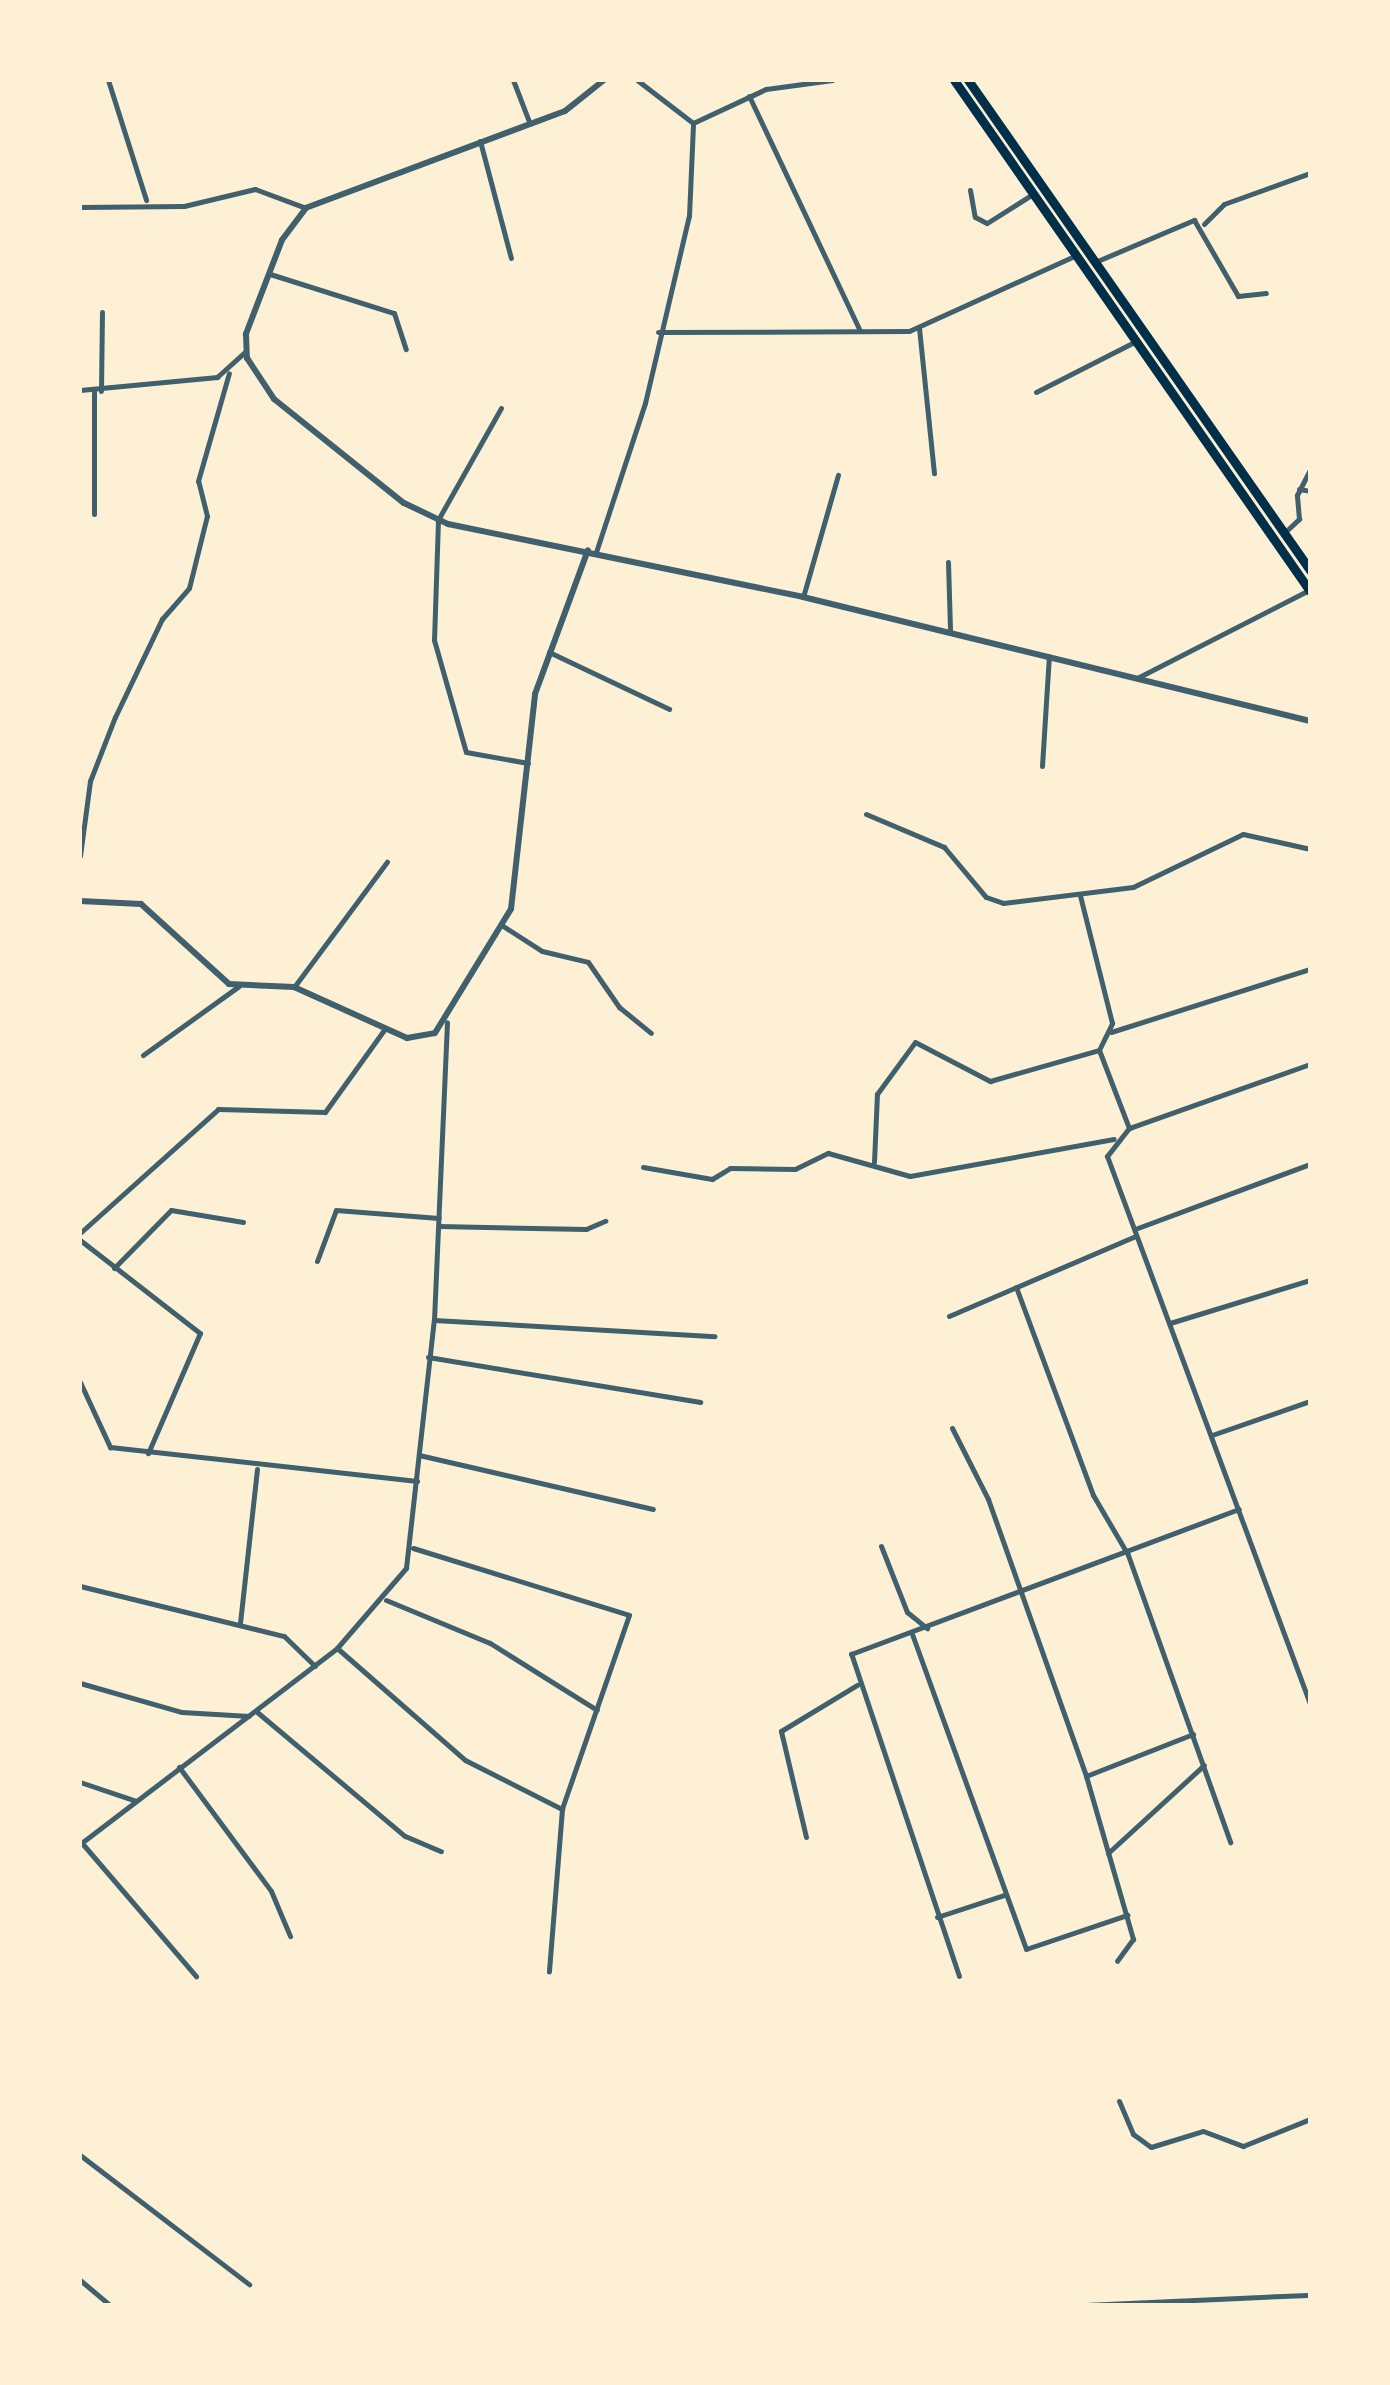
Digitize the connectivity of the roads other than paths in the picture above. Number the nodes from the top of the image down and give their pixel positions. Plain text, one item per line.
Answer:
1 (108, 80) edge
2 (513, 80) edge
3 (604, 80) edge
4 (637, 80) edge
5 (832, 80) edge
6 (954, 80) edge
7 (968, 80) edge
8 (748, 96) junction
9 (693, 123) junction
10 (530, 124) junction
11 (480, 142) junction
12 (1310, 174) edge
13 (970, 190) dead end
14 (1033, 194) junction
15 (146, 200) junction
16 (80, 207) edge
17 (306, 208) junction
18 (1204, 224) junction
19 (1076, 255) junction
20 (511, 258) dead end
21 (1095, 262) junction
22 (270, 274) junction
23 (1266, 294) dead end
24 (102, 312) dead end
25 (919, 328) junction
26 (859, 330) junction
27 (658, 332) junction
28 (1136, 340) junction
29 (406, 349) dead end
30 (245, 352) junction
31 (229, 373) junction
32 (80, 390) edge
33 (98, 391) junction
34 (1036, 392) dead end
35 (501, 408) dead end
36 (1310, 470) edge
37 (934, 473) dead end
38 (838, 476) dead end
39 (1298, 489) junction
40 (1310, 491) edge
41 (94, 514) dead end
42 (438, 520) junction
43 (1284, 533) junction
44 (592, 551) junction
45 (948, 562) dead end
46 (1310, 570) edge
47 (1310, 591) edge
48 (802, 597) junction
49 (950, 632) junction
50 (550, 652) junction
51 (1049, 656) junction
52 (1139, 677) junction
53 (669, 709) dead end
54 (1310, 720) edge
55 (528, 763) junction
56 (1042, 766) dead end
57 (866, 814) dead end
58 (1310, 849) edge
59 (80, 856) edge
60 (388, 862) dead end
61 (1080, 896) junction
62 (80, 901) edge
63 (503, 926) junction
64 (1310, 968) edge
65 (239, 986) junction
66 (294, 987) junction
67 (446, 1022) junction
68 (384, 1030) junction
69 (1111, 1032) junction
70 (651, 1033) dead end
71 (1099, 1050) junction
72 (143, 1055) dead end
73 (1310, 1064) edge
74 (1129, 1128) junction
75 (1114, 1139) junction
76 (874, 1162) junction
77 (1310, 1164) edge
78 (642, 1167) dead end
79 (439, 1218) junction
80 (605, 1221) dead end
81 (243, 1222) dead end
82 (439, 1226) junction
83 (1135, 1233) junction
84 (80, 1237) edge
85 (317, 1262) dead end
86 (114, 1268) junction
87 (1310, 1280) edge
88 (1016, 1287) junction
89 (948, 1316) dead end
90 (434, 1320) junction
91 (1170, 1323) junction
92 (715, 1336) dead end
93 (428, 1358) junction
94 (80, 1382) edge
95 (1310, 1401) edge
96 (700, 1402) dead end
97 (952, 1428) dead end
98 (1212, 1435) junction
99 (148, 1453) junction
100 (419, 1455) junction
101 (258, 1469) junction
102 (416, 1482) junction
103 (653, 1509) dead end
104 (1239, 1509) junction
105 (881, 1546) dead end
106 (413, 1548) junction
107 (1128, 1555) junction
108 (80, 1586) edge
109 (1019, 1597) junction
110 (386, 1600) junction
111 (240, 1623) junction
112 (927, 1628) junction
113 (912, 1633) junction
114 (337, 1648) junction
115 (315, 1666) junction
116 (80, 1682) edge
117 (857, 1685) junction
118 (1310, 1704) edge
119 (596, 1710) junction
120 (255, 1714) junction
121 (1193, 1734) junction
122 (1204, 1765) junction
123 (180, 1767) junction
124 (1086, 1776) junction
125 (80, 1782) edge
126 (136, 1801) junction
127 (562, 1809) junction
128 (806, 1837) dead end
129 (1230, 1842) dead end
130 (80, 1843) edge
131 (440, 1852) dead end
132 (1107, 1854) junction
133 (1004, 1895) junction
134 (1127, 1915) junction
135 (937, 1917) junction
136 (290, 1936) dead end
137 (1117, 1961) dead end
138 (549, 1971) dead end
139 (196, 1976) dead end
140 (959, 1976) dead end
141 (1119, 2102) dead end
142 (1310, 2119) edge
143 (80, 2155) edge
144 (80, 2280) edge
145 (249, 2284) dead end
146 (1309, 2293) edge
147 (1186, 2303) edge
148 (110, 2305) edge
149 (1086, 2305) edge
150 (1306, 2305) edge

1 - 15 street
2 - 10 street
3 - 10 street
4 - 9 street
5 - 8 street
6 - 14 highway
7 - 21 highway
8 - 9 street
8 - 26 street
9 - 27 street
10 - 11 street
11 - 17 street
11 - 20 street
12 - 18 street
13 - 14 street
14 - 19 highway
15 - 16 street
15 - 17 street
17 - 22 street
18 - 21 street
18 - 23 street
19 - 25 street
19 - 28 highway
21 - 43 highway
22 - 29 street
22 - 30 street
24 - 33 street
25 - 26 street
25 - 37 street
26 - 27 street
27 - 44 street
28 - 34 street
28 - 47 highway
30 - 31 street
30 - 42 street
31 - 33 street
31 - 59 street
32 - 33 street
33 - 41 street
35 - 42 street
36 - 39 street
38 - 48 street
39 - 40 street
39 - 43 street
42 - 44 street
42 - 55 street
43 - 46 highway
44 - 48 street
44 - 50 street
45 - 49 street
47 - 52 street
48 - 49 street
49 - 51 street
50 - 53 street
50 - 55 street
51 - 52 street
51 - 56 street
52 - 54 street
55 - 63 street
57 - 61 street
58 - 61 street
60 - 66 street
61 - 69 street
62 - 65 street
63 - 67 street
63 - 70 street
64 - 69 street
65 - 66 street
65 - 72 street
66 - 68 street
67 - 68 street
67 - 79 street
68 - 84 street
69 - 71 street
71 - 74 street
71 - 76 street
73 - 74 street
74 - 75 street
75 - 76 street
75 - 83 street
76 - 78 street
77 - 83 street
79 - 82 street
79 - 85 street
80 - 82 street
81 - 86 street
82 - 90 street
83 - 88 street
83 - 91 street
84 - 86 street
86 - 99 street
87 - 91 street
88 - 89 street
88 - 107 street
90 - 92 street
90 - 93 street
91 - 98 street
93 - 96 street
93 - 100 street
94 - 99 street
95 - 98 street
97 - 109 street
98 - 104 street
99 - 101 street
100 - 102 street
100 - 103 street
101 - 102 street
101 - 111 street
102 - 106 street
104 - 107 street
104 - 118 street
105 - 112 street
106 - 110 street
106 - 119 street
107 - 109 street
107 - 121 street
108 - 111 street
109 - 112 street
109 - 124 street
110 - 114 street
110 - 119 street
111 - 115 street
112 - 113 street
113 - 117 street
113 - 133 street
114 - 115 street
114 - 127 street
115 - 120 street
116 - 120 street
117 - 128 street
117 - 135 street
119 - 127 street
120 - 123 street
120 - 131 street
121 - 122 street
121 - 124 street
122 - 129 street
122 - 132 street
123 - 126 street
123 - 136 street
124 - 132 street
125 - 126 street
126 - 130 street
127 - 138 street
130 - 139 street
132 - 134 street
133 - 134 street
133 - 135 street
134 - 137 street
135 - 140 street
141 - 142 street
143 - 145 street
144 - 148 street
146 - 147 street
146 - 150 street
147 - 149 street

